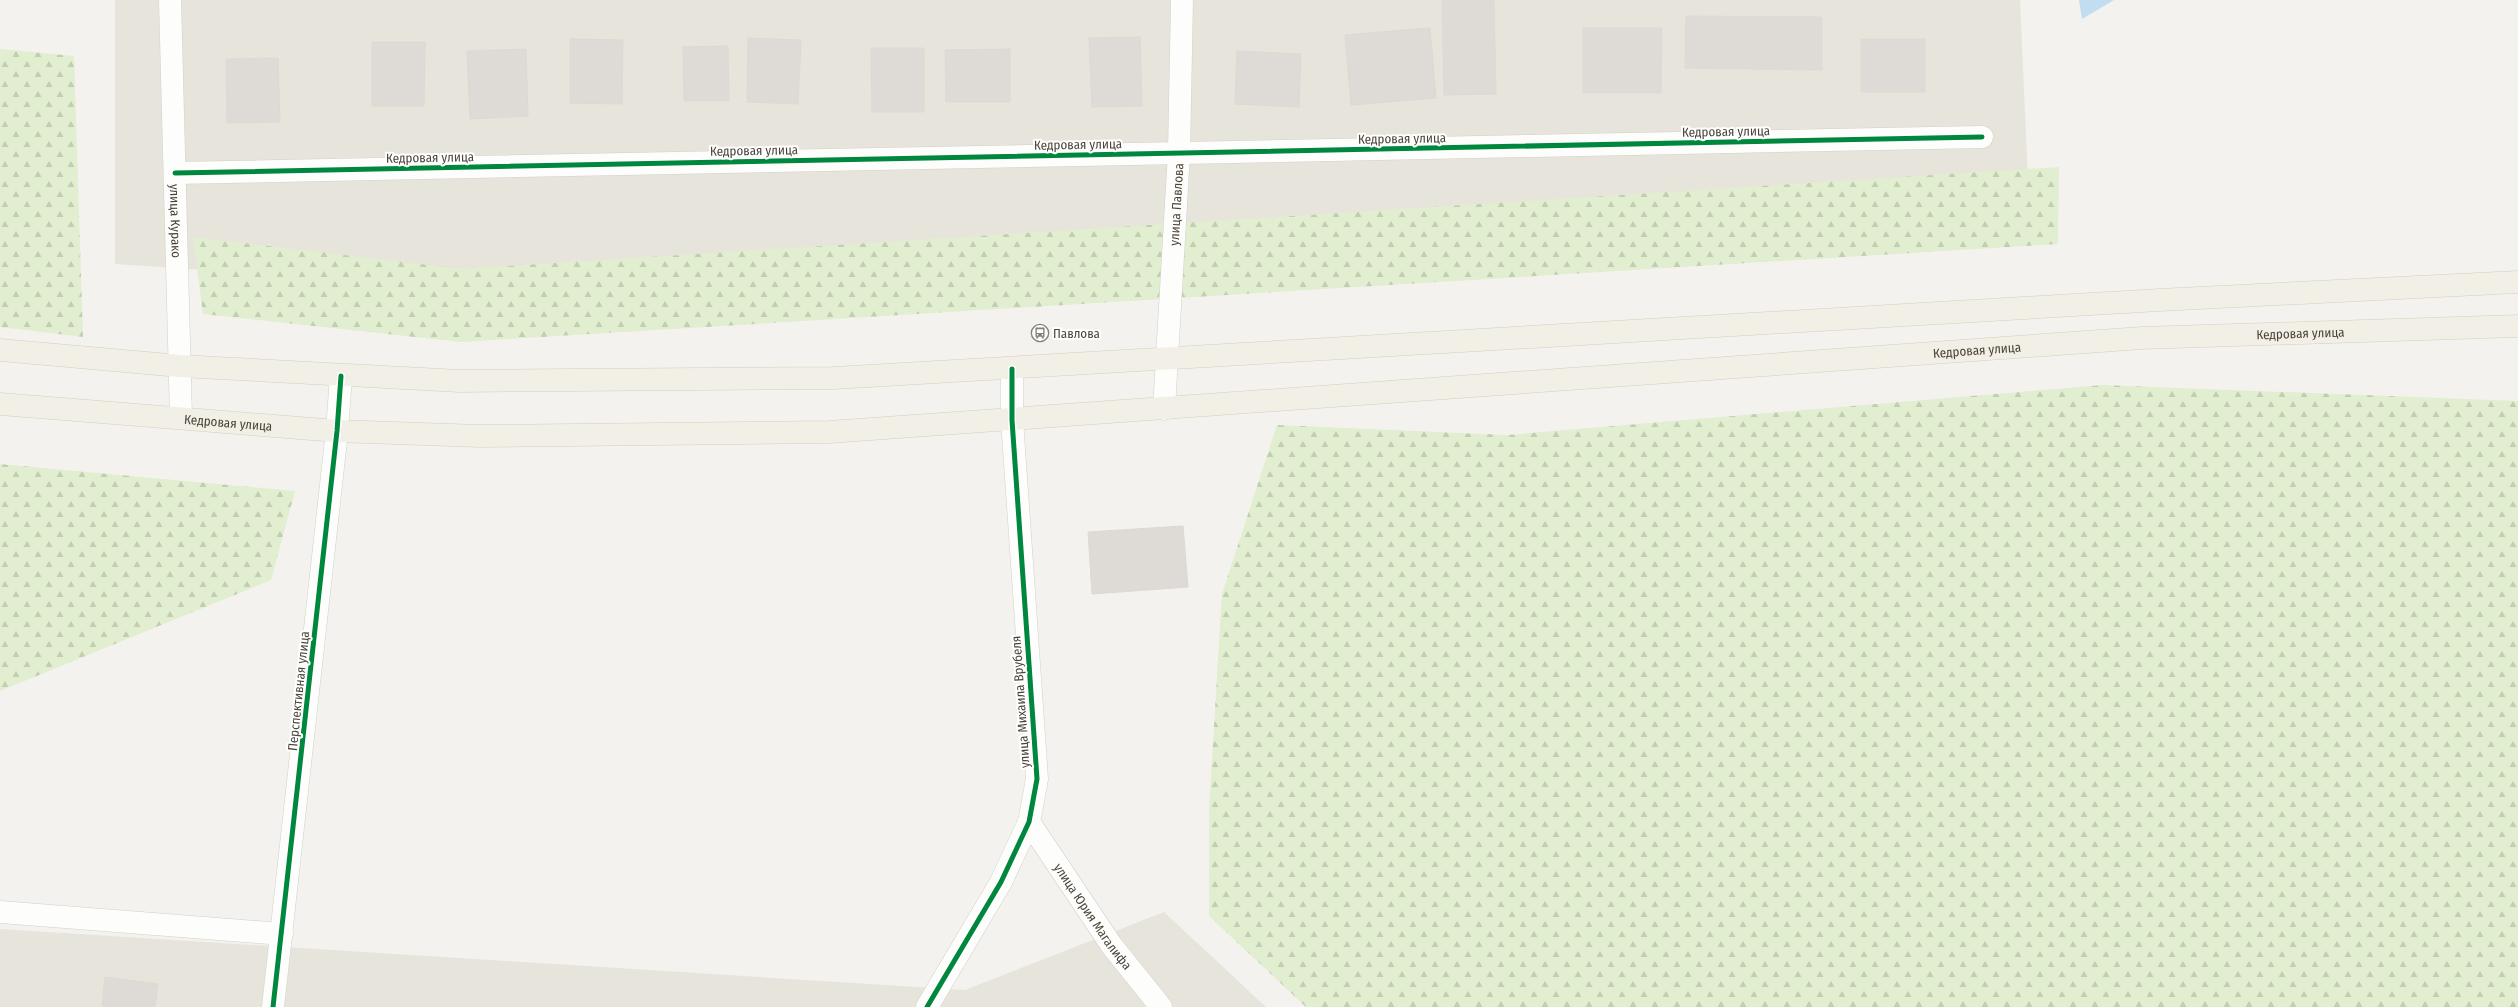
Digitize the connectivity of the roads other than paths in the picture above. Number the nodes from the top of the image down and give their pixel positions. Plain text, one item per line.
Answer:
1 (170, 0) edge
2 (1182, 0) edge
3 (1982, 138) dead end
4 (1179, 153) junction
5 (174, 173) junction
6 (2518, 282) edge
7 (2518, 326) edge
8 (0, 350) edge
9 (1168, 358) junction
10 (180, 366) junction
11 (1012, 369) junction
12 (340, 376) junction
13 (0, 404) edge
14 (1164, 409) junction
15 (181, 417) junction
16 (1012, 420) junction
17 (336, 431) junction
18 (1029, 822) junction
19 (0, 912) edge
20 (282, 934) junction
21 (274, 1007) edge
22 (927, 1007) edge
23 (1161, 1007) edge

1 - 5 street, улица Курако
2 - 4 street, улица Павлова
3 - 4 street, Кедровая улица
4 - 5 street, Кедровая улица
4 - 9 street, улица Павлова
5 - 10 street, улица Курако
6 - 9 main road
7 - 14 main road, Кедровая улица
8 - 10 main road
9 - 11 main road
9 - 14 street, улица Павлова
10 - 12 main road
10 - 15 street, улица Курако
11 - 12 main road
11 - 16 street, улица Михаила Врубеля
12 - 17 street, Перспективная улица
13 - 15 main road, Кедровая улица
14 - 16 main road, Кедровая улица
15 - 17 main road, Кедровая улица
16 - 17 main road, Кедровая улица
16 - 18 street, улица Михаила Врубеля
17 - 20 street, Перспективная улица
18 - 22 street, улица Михаила Врубеля
18 - 23 street, улица Юрия Магалифа
19 - 20 street
20 - 21 street, Перспективная улица

